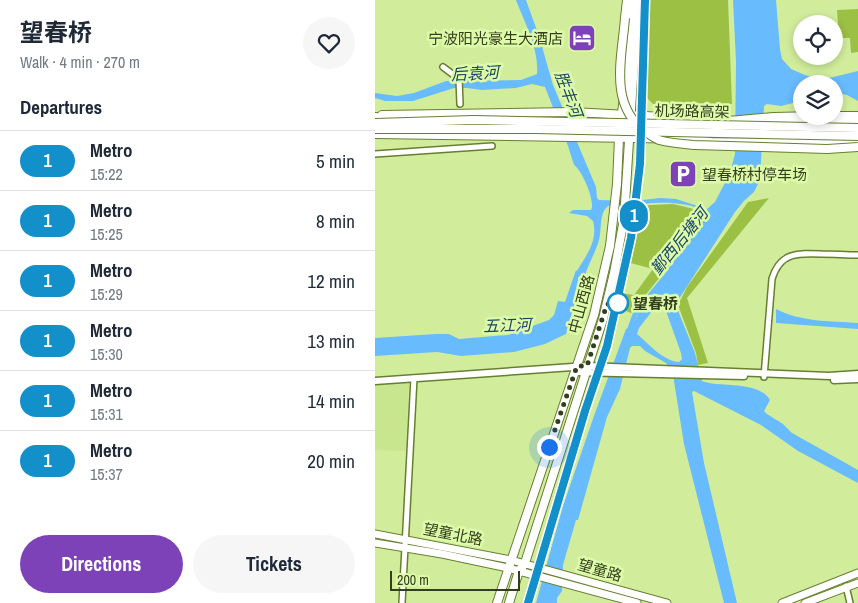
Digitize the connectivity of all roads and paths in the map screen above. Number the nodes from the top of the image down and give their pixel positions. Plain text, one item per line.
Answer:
1 (627, 0) edge
2 (631, 0) edge
3 (638, 0) edge
4 (443, 67) dead end
5 (459, 104) dead end
6 (621, 114) junction
7 (632, 115) junction
8 (375, 116) edge
9 (843, 116) edge
10 (858, 116) edge
11 (793, 117) edge
12 (413, 121) junction
13 (728, 121) junction
14 (858, 122) edge
15 (375, 123) edge
16 (858, 128) edge
17 (375, 129) edge
18 (375, 134) edge
19 (619, 138) junction
20 (628, 138) junction
21 (858, 138) edge
22 (691, 139) junction
23 (858, 145) edge
24 (493, 146) dead end
25 (375, 154) edge
26 (858, 255) edge
27 (576, 369) junction
28 (586, 369) junction
29 (858, 374) edge
30 (764, 375) junction
31 (415, 378) junction
32 (858, 379) edge
33 (375, 381) edge
34 (375, 534) edge
35 (406, 540) junction
36 (375, 543) edge
37 (406, 548) junction
38 (511, 560) junction
39 (525, 563) junction
40 (508, 568) junction
41 (519, 571) junction
42 (858, 573) edge
43 (858, 583) edge
44 (846, 586) junction
45 (613, 600) edge
46 (402, 603) edge
47 (497, 603) edge
48 (509, 603) edge
49 (637, 603) edge
50 (667, 603) edge
51 (782, 603) edge
52 (805, 603) edge
53 (850, 603) edge

1 - 23 main road, bridge
2 - 6 main road, 中山西路
3 - 7 main road, 中山西路
4 - 5 street
6 - 7 main road
6 - 8 main road
6 - 19 main road, 中山西路
7 - 13 main road
7 - 20 main road, 中山西路
8 - 12 main road, bridge
9 - 10 main road
11 - 13 main road
12 - 15 main road, 机场路高架, bridge
12 - 16 main road, 机场路高架, bridge
13 - 14 main road
17 - 21 main road, 机场路高架, bridge
18 - 19 main road
19 - 20 main road
19 - 27 main road, 中山西路
20 - 22 main road
20 - 28 main road, 中山西路
21 - 22 main road
22 - 23 main road, bridge
24 - 25 street
26 - 30 street
27 - 28 street
27 - 31 street
27 - 38 main road, 中山西路
28 - 30 street
28 - 39 main road, 中山西路
29 - 30 street
30 - 32 street
31 - 33 street
31 - 35 street
34 - 35 main road, 望童北路
35 - 37 street
35 - 38 main road, 望童北路
36 - 37 main road, 望童北路
37 - 40 main road, 望童北路
37 - 46 street
38 - 39 main road, 望童北路
38 - 40 main road, 中山西路
39 - 41 main road, 中山西路
39 - 50 main road, 望童路
40 - 41 main road, 望童北路
40 - 47 main road, 中山西路
41 - 45 main road, 望童路
41 - 48 main road, 中山西路
42 - 51 main road
43 - 44 main road
44 - 52 main road
44 - 53 street
45 - 49 main road, 望童路

